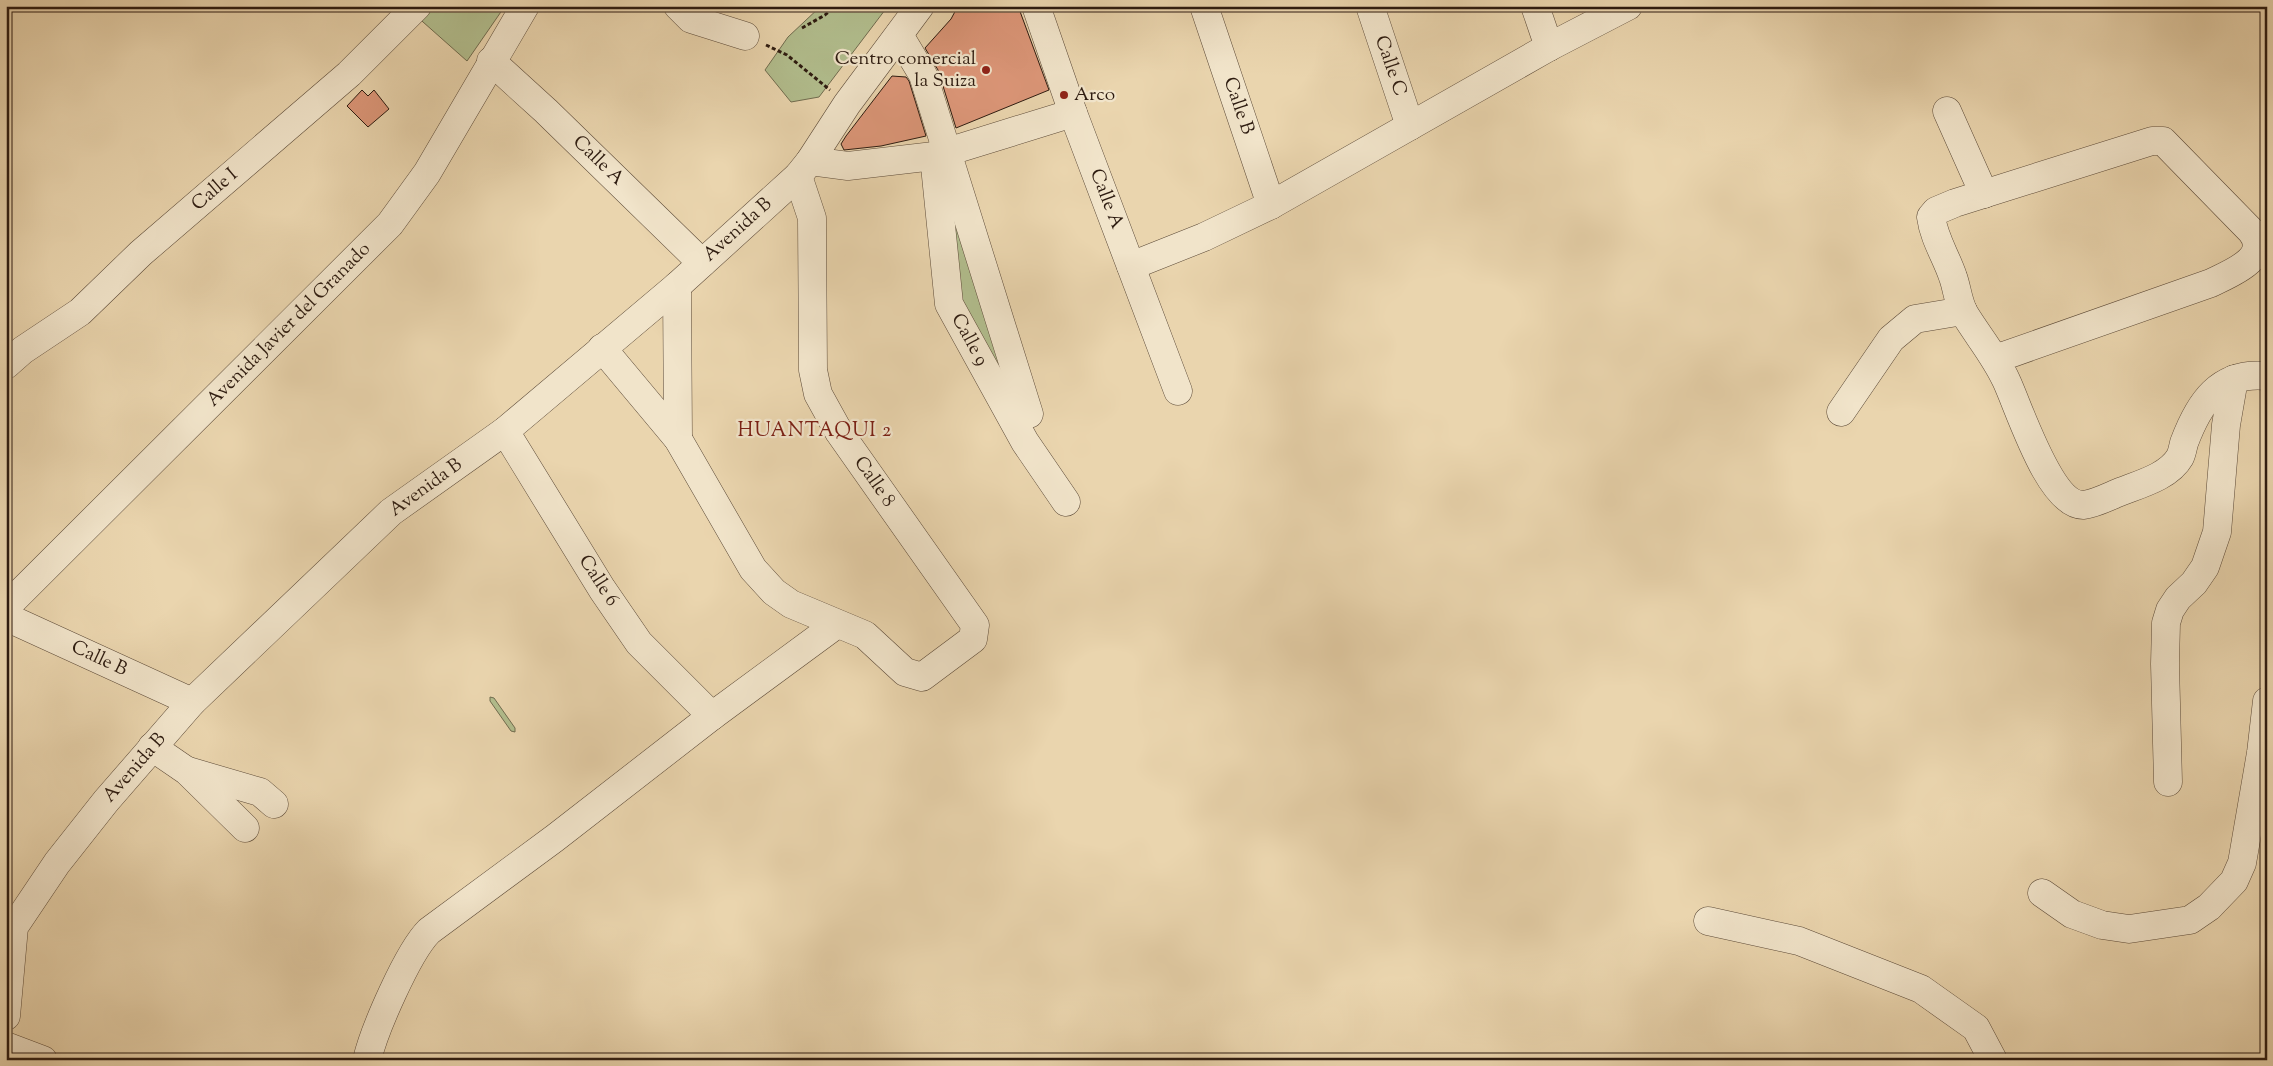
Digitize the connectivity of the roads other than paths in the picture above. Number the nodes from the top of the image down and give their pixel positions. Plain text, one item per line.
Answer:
1 (417, 6) edge
2 (525, 6) edge
3 (678, 6) edge
4 (920, 6) edge
5 (1036, 6) edge
6 (1204, 6) edge
7 (1370, 6) edge
8 (1535, 6) edge
9 (1628, 6) edge
10 (899, 35) junction
11 (745, 36) road end
12 (1549, 48) junction
13 (491, 61) junction
14 (1947, 110) dead end
15 (1073, 113) junction
16 (1410, 126) junction
17 (941, 154) junction
18 (804, 169) junction
19 (1984, 194) junction
20 (1271, 205) junction
21 (702, 263) junction
22 (1131, 266) junction
23 (678, 286) junction
24 (1963, 311) junction
25 (602, 348) junction
26 (1995, 359) junction
27 (6, 365) edge
28 (2267, 376) edge
29 (2234, 379) junction
30 (1178, 391) dead end
31 (1841, 412) dead end
32 (1029, 414) dead end
33 (505, 431) junction
34 (678, 439) junction
35 (1066, 502) dead end
36 (6, 607) edge
37 (6, 617) edge
38 (837, 624) junction
39 (2267, 701) edge
40 (192, 702) junction
41 (712, 716) junction
42 (152, 746) junction
43 (186, 771) junction
44 (2168, 782) dead end
45 (274, 804) dead end
46 (245, 828) dead end
47 (2042, 893) dead end
48 (1708, 921) dead end
49 (10, 927) edge
50 (6, 1016) edge
51 (6, 1046) edge
52 (44, 1060) edge
53 (367, 1060) edge
54 (1993, 1060) edge

1 - 27 street, Calle I
2 - 13 street, Avenida Javier del Granado
3 - 11 street
4 - 10 street, Avenida B
5 - 15 street, Calle A
6 - 20 street, Calle B
7 - 16 street, Calle C
8 - 12 street
9 - 12 street
10 - 17 street
10 - 18 street, Avenida B
12 - 16 street
13 - 21 street, Calle A
13 - 36 street, Avenida Javier del Granado
14 - 19 street
15 - 17 street
15 - 22 street, Calle A
16 - 20 street
17 - 18 street
17 - 32 street
17 - 35 street, Calle 9
18 - 21 street, Avenida B
18 - 38 street, Calle 8
19 - 24 street
19 - 26 street
20 - 22 street
21 - 23 street, Avenida B
22 - 30 street, Calle A
23 - 25 street, Avenida B
23 - 34 street
24 - 26 street
24 - 31 street
25 - 33 street, Avenida B
25 - 34 street
26 - 29 street
28 - 29 street
29 - 44 street
33 - 40 street, Avenida B
33 - 41 street, Calle 6
34 - 38 street
37 - 40 street, Calle B
38 - 41 street
39 - 47 street
40 - 42 street, Avenida B
41 - 53 street
42 - 43 street
42 - 49 street, Avenida B
43 - 45 street
43 - 46 street
48 - 54 street
49 - 50 street, Avenida B
51 - 52 street

